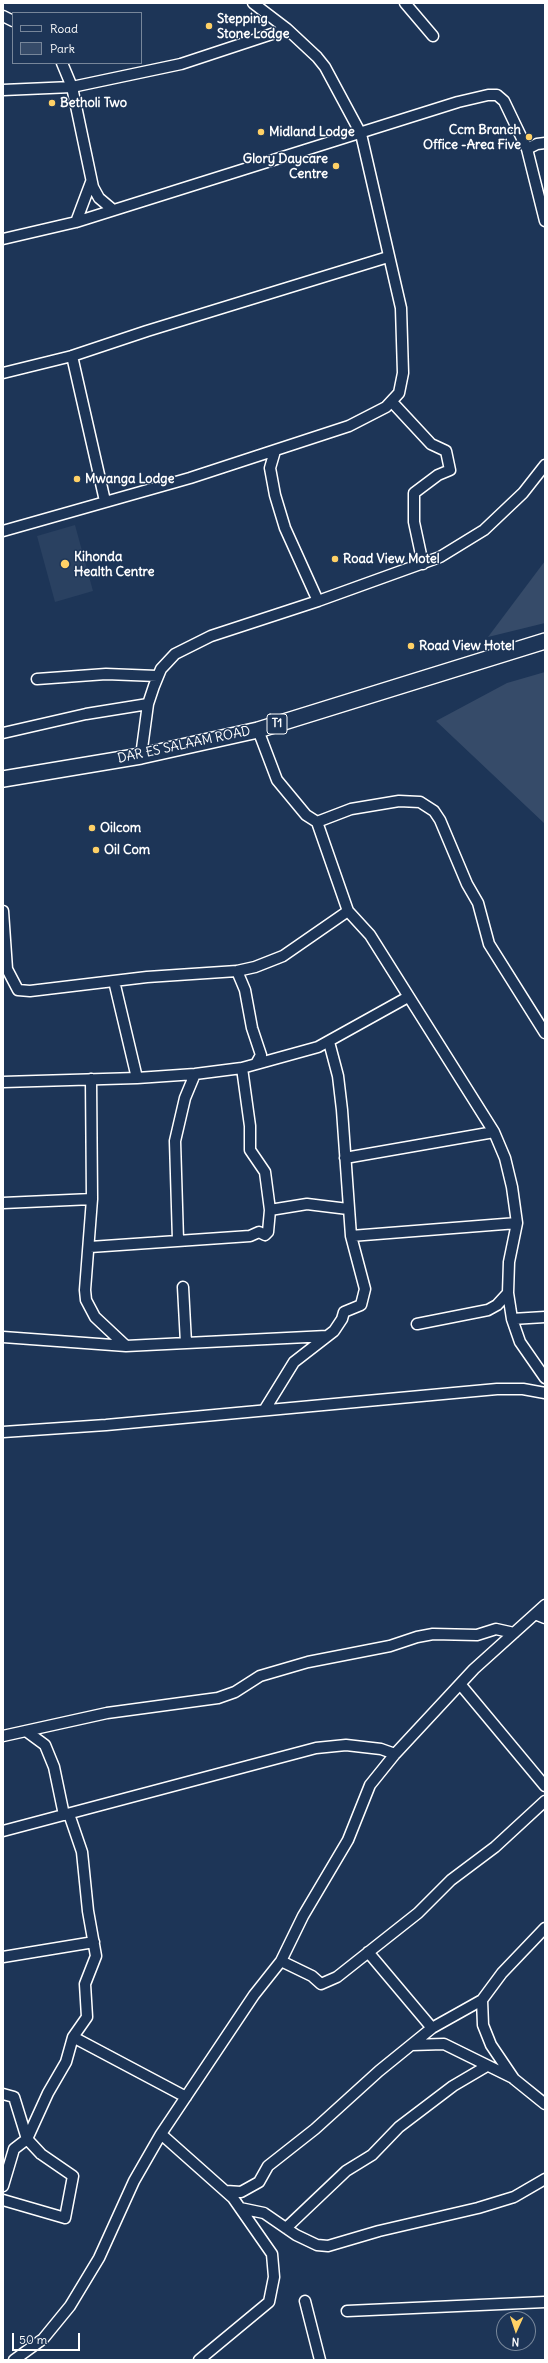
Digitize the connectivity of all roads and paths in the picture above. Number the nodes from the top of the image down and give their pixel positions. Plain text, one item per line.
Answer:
1 (253, 3) edge
2 (405, 3) edge
3 (3, 16) edge
4 (12, 20) edge
5 (287, 29) junction
6 (433, 36) dead end
7 (62, 64) edge
8 (72, 87) junction
9 (3, 90) edge
10 (361, 134) junction
11 (545, 143) edge
12 (527, 149) junction
13 (91, 182) junction
14 (112, 209) junction
15 (545, 221) edge
16 (76, 222) junction
17 (3, 239) edge
18 (388, 257) junction
19 (72, 356) junction
20 (3, 373) edge
21 (392, 402) junction
22 (275, 451) junction
23 (545, 465) edge
24 (105, 501) junction
25 (3, 531) edge
26 (423, 564) junction
27 (318, 601) junction
28 (545, 640) edge
29 (157, 676) junction
30 (37, 679) dead end
31 (148, 704) junction
32 (258, 730) junction
33 (3, 733) edge
34 (141, 756) junction
35 (3, 779) edge
36 (317, 822) junction
37 (3, 911) edge
38 (348, 911) junction
39 (237, 971) junction
40 (114, 981) junction
41 (408, 997) junction
42 (545, 1033) edge
43 (330, 1042) junction
44 (256, 1064) junction
45 (242, 1068) junction
46 (195, 1074) junction
47 (137, 1078) junction
48 (92, 1079) junction
49 (3, 1082) edge
50 (494, 1132) junction
51 (345, 1158) junction
52 (92, 1199) junction
53 (3, 1203) edge
54 (348, 1209) junction
55 (270, 1210) junction
56 (517, 1223) junction
57 (351, 1236) junction
58 (178, 1240) junction
59 (90, 1246) junction
60 (183, 1287) dead end
61 (508, 1293) junction
62 (545, 1317) edge
63 (512, 1319) junction
64 (417, 1324) dead end
65 (329, 1335) junction
66 (3, 1337) edge
67 (186, 1343) junction
68 (126, 1346) junction
69 (545, 1378) edge
70 (545, 1393) edge
71 (265, 1409) junction
72 (3, 1432) edge
73 (545, 1605) edge
74 (535, 1614) junction
75 (545, 1618) edge
76 (514, 1633) junction
77 (460, 1684) junction
78 (26, 1731) junction
79 (3, 1736) edge
80 (395, 1754) junction
81 (545, 1786) edge
82 (545, 1802) edge
83 (66, 1815) junction
84 (3, 1830) edge
85 (545, 1928) edge
86 (94, 1942) junction
87 (368, 1952) junction
88 (3, 1957) edge
89 (281, 1961) junction
90 (482, 2000) junction
91 (432, 2028) junction
92 (72, 2037) junction
93 (411, 2045) junction
94 (487, 2066) junction
95 (514, 2079) junction
96 (3, 2094) edge
97 (186, 2097) junction
98 (545, 2104) edge
99 (161, 2134) junction
100 (27, 2139) junction
101 (545, 2179) edge
102 (3, 2186) edge
103 (226, 2191) junction
104 (3, 2200) edge
105 (240, 2208) junction
106 (286, 2228) junction
107 (305, 2301) dead end
108 (545, 2302) edge
109 (347, 2311) dead end
110 (14, 2360) edge
111 (199, 2360) edge
112 (320, 2360) edge

1 - 5 street
2 - 6 street
3 - 4 street
5 - 8 street
5 - 10 street
7 - 8 street
8 - 9 street
8 - 13 street
10 - 12 street
10 - 14 street
10 - 18 street
11 - 12 street
12 - 15 street
13 - 14 street
13 - 16 street
14 - 16 street
16 - 17 street
18 - 19 street
18 - 21 street
19 - 20 street
19 - 24 street
21 - 22 street
21 - 26 street
22 - 24 street
22 - 27 street
23 - 26 street
24 - 25 street
26 - 27 street
27 - 29 street
28 - 32 highway, DAR ES SALAAM ROAD / T1
29 - 30 street
29 - 31 street
31 - 33 street
31 - 34 street
32 - 34 highway, DAR ES SALAAM ROAD / T1
32 - 36 street
34 - 35 highway, DAR ES SALAAM ROAD / T1
36 - 38 street
36 - 42 street
37 - 40 street
38 - 39 street
38 - 41 street
39 - 40 street
39 - 44 street
40 - 47 street
41 - 43 street
41 - 50 street
43 - 44 street
43 - 51 street
44 - 45 street
45 - 46 street
45 - 55 street
46 - 47 street
46 - 58 street
47 - 48 street
48 - 49 street
48 - 52 street
50 - 51 street
50 - 56 street
51 - 54 street
52 - 53 street
52 - 59 street
54 - 55 street
54 - 57 street
55 - 58 street
56 - 57 street
56 - 61 street
57 - 65 street
58 - 59 street
59 - 68 street
60 - 67 street
61 - 63 street
61 - 64 street
62 - 63 street
63 - 69 street
65 - 67 street
65 - 71 street
66 - 68 street
67 - 68 street
70 - 71 street
71 - 72 street
73 - 74 street
74 - 75 street
74 - 76 street
76 - 77 street
76 - 78 street
77 - 80 street
77 - 81 street
78 - 79 street
78 - 83 street
80 - 83 street
80 - 89 street
82 - 87 street
83 - 84 street
83 - 86 street
85 - 90 street
86 - 88 street
86 - 92 street
87 - 89 street
87 - 91 street
89 - 97 street
90 - 91 street
90 - 95 street
91 - 93 street
92 - 97 street
92 - 100 street
93 - 94 street
93 - 103 street
94 - 95 street
94 - 106 street
95 - 98 street
96 - 100 street
97 - 99 street
99 - 103 street
99 - 110 street
100 - 102 street
100 - 104 street
101 - 106 street
103 - 105 street
105 - 106 street
105 - 111 street
107 - 112 street
108 - 109 street

